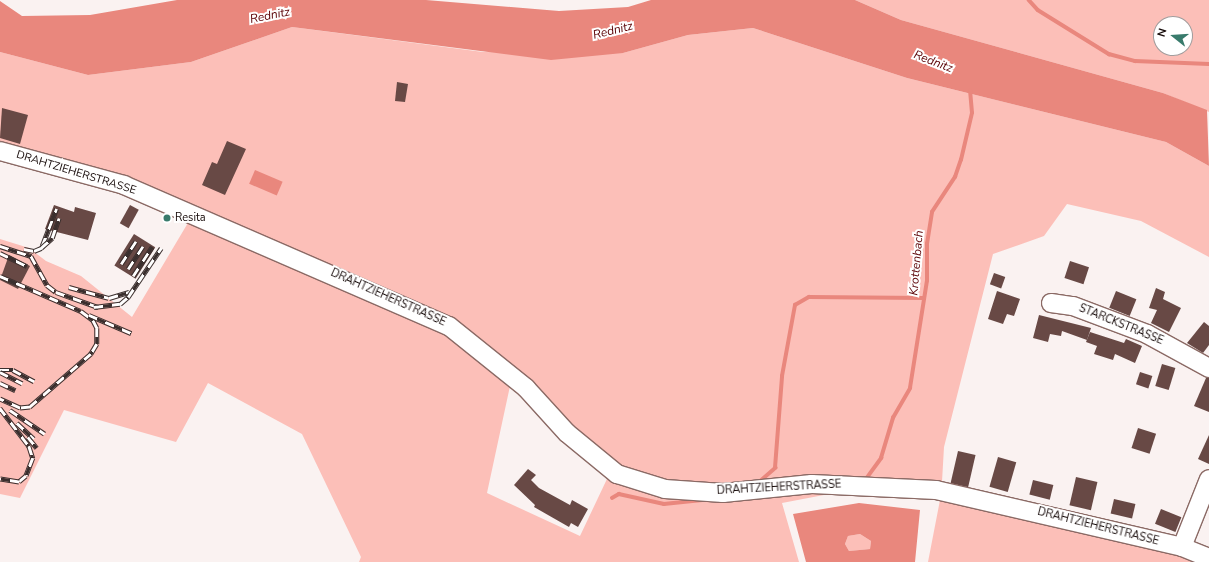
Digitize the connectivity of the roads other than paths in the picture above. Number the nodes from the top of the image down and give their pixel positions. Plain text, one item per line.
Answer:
1 (0, 151) edge
2 (1051, 303) dead end
3 (1209, 368) edge
4 (1209, 479) edge
5 (1182, 547) junction
6 (1209, 558) edge

1 - 5 street, DRAHTZIEHERSTRASSE
2 - 3 street, STARCKSTRASSE
4 - 5 street
5 - 6 street, DRAHTZIEHERSTRASSE

